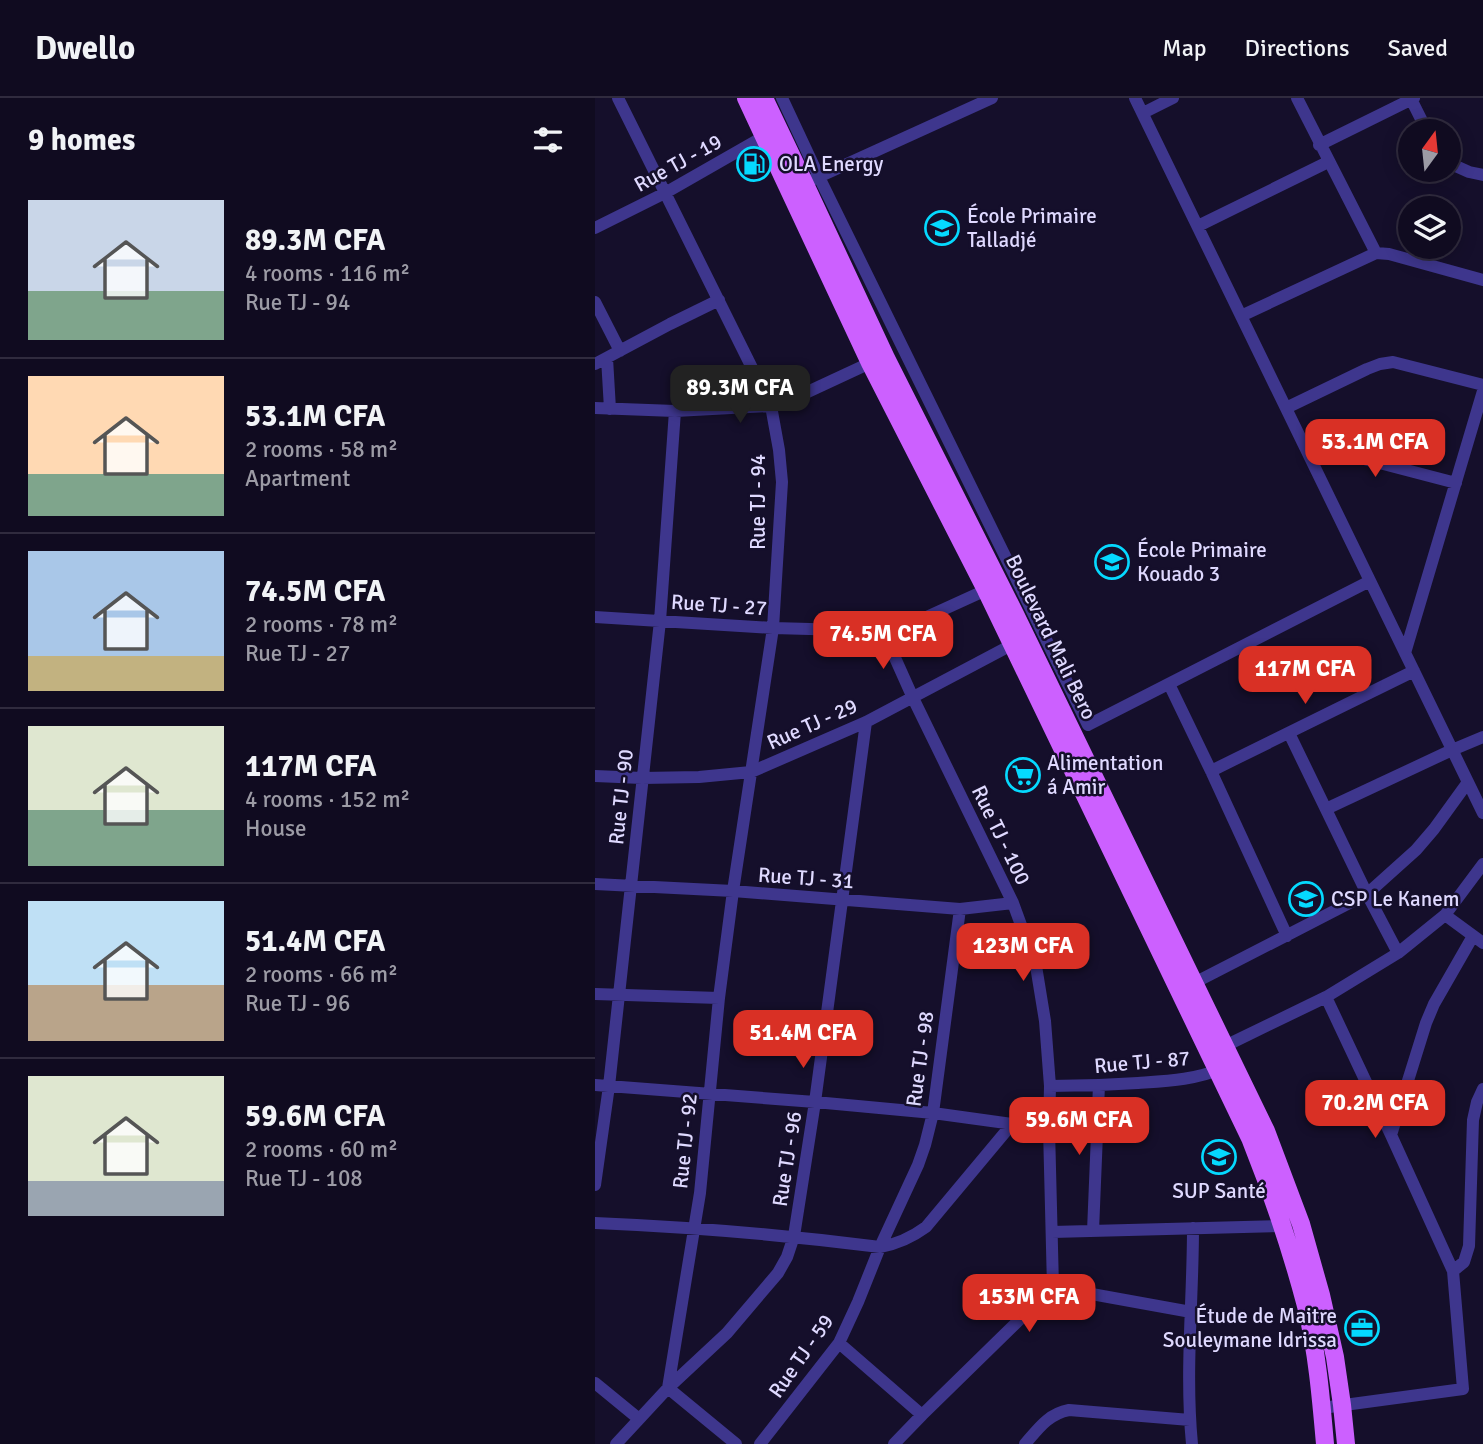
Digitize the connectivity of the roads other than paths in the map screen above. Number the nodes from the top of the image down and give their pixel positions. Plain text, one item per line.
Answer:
1 (618, 98) edge
2 (746, 98) edge
3 (764, 98) edge
4 (782, 98) edge
5 (992, 98) edge
6 (1135, 98) edge
7 (1173, 98) edge
8 (1297, 98) edge
9 (1413, 99) edge
10 (1143, 113) junction
11 (1422, 119) edge
12 (771, 132) junction
13 (1319, 145) junction
14 (1328, 162) junction
15 (1461, 168) edge
16 (1483, 175) edge
17 (812, 179) junction
18 (665, 193) junction
19 (1198, 226) junction
20 (595, 228) edge
21 (1376, 253) junction
22 (1483, 279) edge
23 (719, 300) junction
24 (595, 302) edge
25 (1241, 316) junction
26 (620, 351) junction
27 (607, 358) junction
28 (870, 363) junction
29 (595, 364) edge
30 (1483, 385) edge
31 (1483, 391) edge
32 (771, 406) junction
33 (595, 408) edge
34 (1286, 408) junction
35 (610, 409) junction
36 (675, 411) junction
37 (1303, 443) junction
38 (1456, 483) junction
39 (1370, 581) junction
40 (986, 590) junction
41 (1032, 606) junction
42 (1015, 614) junction
43 (595, 617) edge
44 (660, 621) junction
45 (773, 628) junction
46 (883, 631) junction
47 (1018, 641) junction
48 (1405, 653) junction
49 (1414, 671) junction
50 (1169, 684) junction
51 (913, 698) junction
52 (866, 722) junction
53 (1289, 733) junction
54 (1483, 737) edge
55 (1453, 750) junction
56 (1211, 771) junction
57 (751, 772) junction
58 (595, 776) edge
59 (642, 778) junction
60 (1468, 782) junction
61 (1326, 809) junction
62 (1483, 813) edge
63 (1483, 864) edge
64 (595, 884) edge
65 (631, 886) junction
66 (733, 891) junction
67 (1367, 894) junction
68 (843, 899) junction
69 (1013, 903) junction
70 (960, 909) junction
71 (1444, 915) junction
72 (1287, 936) junction
73 (1478, 939) edge
74 (1398, 953) junction
75 (1194, 983) junction
76 (595, 994) edge
77 (619, 994) junction
78 (1326, 997) junction
79 (719, 998) junction
80 (1225, 1046) junction
81 (1227, 1067) junction
82 (595, 1085) edge
83 (1099, 1085) junction
84 (609, 1086) junction
85 (1050, 1086) junction
86 (1483, 1089) edge
87 (710, 1094) junction
88 (815, 1102) junction
89 (933, 1113) junction
90 (1012, 1124) junction
91 (1049, 1129) junction
92 (1391, 1135) junction
93 (595, 1185) edge
94 (595, 1223) edge
95 (1283, 1226) junction
96 (695, 1228) junction
97 (1193, 1228) junction
98 (1093, 1231) junction
99 (1052, 1232) junction
100 (794, 1236) junction
101 (880, 1247) junction
102 (1453, 1271) junction
103 (1053, 1287) junction
104 (1191, 1312) junction
105 (839, 1343) junction
106 (595, 1383) edge
107 (668, 1388) junction
108 (1342, 1405) junction
109 (1322, 1408) junction
110 (922, 1415) junction
111 (639, 1419) junction
112 (1190, 1420) junction
113 (616, 1444) edge
114 (736, 1444) edge
115 (760, 1444) edge
116 (894, 1444) edge
117 (1025, 1444) edge
118 (1192, 1444) edge
119 (1325, 1444) edge
120 (1346, 1444) edge

1 - 18 street, Rue TJ - 94
2 - 12 main road, Boulevard Mali Bero
3 - 12 main road, Boulevard Mali Bero
4 - 17 street
5 - 17 street
6 - 10 street
7 - 10 street
8 - 13 street
9 - 11 street
9 - 13 street
10 - 19 street
12 - 17 main road, Boulevard Mali Bero
12 - 18 street, Rue TJ - 19
12 - 28 main road, Boulevard Mali Bero
13 - 14 street
14 - 19 street
14 - 21 street
15 - 16 street
17 - 41 street
17 - 42 main road, Boulevard Mali Bero
18 - 20 street, Rue TJ - 19
18 - 23 street, Rue TJ - 94
19 - 25 street
21 - 22 street
21 - 25 street
23 - 26 street
23 - 32 street, Rue TJ - 94
24 - 26 street
25 - 34 street
26 - 27 street
27 - 29 street
27 - 35 street
28 - 32 street
28 - 40 main road, Boulevard Mali Bero
30 - 34 street
31 - 38 street
32 - 36 street
32 - 45 street, Rue TJ - 94
33 - 35 street
34 - 37 street
35 - 36 street
36 - 44 street, Rue TJ - 90
37 - 38 street
37 - 39 street
38 - 48 street
39 - 48 street
39 - 50 street
40 - 46 street, Rue TJ - 27
40 - 47 main road, Boulevard Mali Bero
41 - 42 street
41 - 50 street
42 - 47 main road, Boulevard Mali Bero
43 - 44 street, Rue TJ - 27
44 - 45 street, Rue TJ - 27
44 - 59 street, Rue TJ - 90
45 - 46 street, Rue TJ - 27
45 - 57 street, Rue TJ - 94
46 - 51 street
47 - 51 street, Rue TJ - 29
47 - 75 main road, Boulevard Mali Bero
47 - 81 main road, Boulevard Mali Bero
48 - 49 street
49 - 53 street
49 - 55 street
50 - 56 street
51 - 52 street, Rue TJ - 29
51 - 69 street, Rue TJ - 100
52 - 57 street, Rue TJ - 29
52 - 68 street, Rue TJ - 96
53 - 56 street
53 - 61 street
54 - 55 street
55 - 60 street
55 - 61 street
56 - 72 street
57 - 59 street, Rue TJ - 29
57 - 66 street, Rue TJ - 92
58 - 59 street, Rue TJ - 29
59 - 65 street, Rue TJ - 90
60 - 62 street
60 - 67 street
61 - 67 street
63 - 71 street
64 - 65 street, Rue TJ - 31
65 - 66 street, Rue TJ - 31
65 - 77 street, Rue TJ - 90
66 - 68 street, Rue TJ - 31
66 - 79 street, Rue TJ - 92
67 - 72 street
67 - 74 street
68 - 70 street, Rue TJ - 31
68 - 88 street, Rue TJ - 96
69 - 70 street, Rue TJ - 31
69 - 85 street, Rue TJ - 100
70 - 89 street, Rue TJ - 98
71 - 73 street
71 - 74 street
72 - 75 street
73 - 92 street
74 - 78 street
75 - 80 main road, Boulevard Mali Bero
76 - 77 street
77 - 79 street
77 - 84 street, Rue TJ - 90
78 - 80 street
78 - 92 street
79 - 87 street, Rue TJ - 92
80 - 81 main road, Boulevard Mali Bero
81 - 83 street, Rue TJ - 87
81 - 95 main road, Boulevard Mali Bero
81 - 108 main road, Boulevard Mali Bero
82 - 84 street
83 - 85 street, Rue TJ - 87
83 - 98 street
84 - 87 street
84 - 93 street, Rue TJ - 90
85 - 91 street, Rue TJ - 100
86 - 102 street
87 - 88 street
87 - 96 street, Rue TJ - 92
88 - 89 street
88 - 100 street, Rue TJ - 96
89 - 90 street
89 - 101 street, Rue TJ - 98
90 - 91 street
90 - 101 street
91 - 99 street, Rue TJ - 100
92 - 102 street
94 - 96 street
95 - 97 street
95 - 109 main road, Boulevard Mali Bero
96 - 100 street
96 - 107 street, Rue TJ - 92
97 - 98 street
97 - 104 street
98 - 99 street
99 - 103 street, Rue TJ - 100
100 - 101 street
100 - 107 street, Rue TJ - 96
101 - 105 street, Rue TJ - 59
102 - 108 street
103 - 104 street
103 - 110 street
104 - 112 street
105 - 110 street
105 - 115 street, Rue TJ - 59
106 - 111 street
107 - 111 street, Rue TJ - 96
107 - 114 street
108 - 109 street
108 - 120 main road, Boulevard Mali Bero
109 - 119 main road, Boulevard Mali Bero
110 - 116 street
111 - 113 street, Rue TJ - 96
112 - 117 street
112 - 118 street

